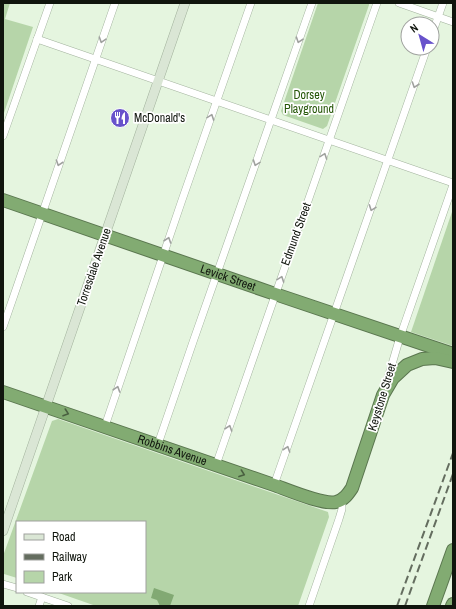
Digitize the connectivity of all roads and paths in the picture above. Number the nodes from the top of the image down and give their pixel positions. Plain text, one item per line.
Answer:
1 (50, 3) edge
2 (115, 3) edge
3 (184, 3) edge
4 (251, 3) edge
5 (312, 3) edge
6 (377, 3) edge
7 (399, 3) edge
8 (443, 3) edge
9 (438, 16) joint
10 (440, 17) edge
11 (453, 22) edge
12 (37, 40) junction
13 (424, 56) edge
14 (96, 59) junction
15 (158, 81) junction
16 (217, 102) junction
17 (272, 120) junction
18 (3, 136) edge
19 (330, 140) junction
20 (389, 160) junction
21 (453, 184) edge
22 (3, 200) edge
23 (42, 213) junction
24 (105, 235) junction
25 (162, 255) junction
26 (217, 274) junction
27 (275, 294) junction
28 (334, 314) junction
29 (3, 327) edge
30 (400, 337) junction
31 (453, 354) edge
32 (453, 362) edge
33 (3, 392) edge
34 (383, 395) junction
35 (46, 407) junction
36 (105, 426) junction
37 (158, 444) junction
38 (216, 465) junction
39 (274, 486) junction
40 (342, 500) junction
41 (3, 531) edge
42 (453, 550) edge
43 (3, 584) edge
44 (16, 588) edge
45 (30, 593) edge
46 (42, 597) junction
47 (39, 606) edge
48 (68, 606) edge
49 (309, 606) edge
50 (433, 606) edge

1 - 12 street
2 -> 14 street
3 - 15 street, Torresdale Avenue
4 - 16 street
5 -> 17 street
6 - 19 street, Edmund Street
7 - 9 street
8 - 9 street
10 - 11 street
12 - 14 street
12 - 18 street
13 -> 20 street
14 - 15 street
14 -> 23 street
15 - 16 street
15 - 24 street, Torresdale Avenue
16 - 17 street
25 -> 16 street
17 - 19 street
17 -> 26 street
19 - 20 street
27 -> 19 street, Edmund Street
20 - 21 street
20 -> 28 street
21 - 30 street, Keystone Street
22 - 23 highway, Levick Street
23 - 24 highway, Levick Street
23 - 29 street
24 - 25 highway, Levick Street
24 - 35 street, Torresdale Avenue
25 - 26 highway, Levick Street
36 -> 25 street
26 - 27 highway, Levick Street
26 - 37 street
27 - 28 highway, Levick Street
38 -> 27 street, Edmund Street
28 - 30 highway, Levick Street
39 -> 28 street
30 - 31 highway, Levick Street
30 - 34 street, Keystone Street
32 - 34 highway
33 - 35 highway, Robbins Avenue
34 - 40 highway, Keystone Street
35 -> 36 highway, Robbins Avenue
35 - 41 street, Torresdale Avenue
36 - 37 highway, Robbins Avenue
37 - 38 highway, Robbins Avenue
38 -> 39 highway, Robbins Avenue
39 - 40 highway, Robbins Avenue
40 - 49 street, Keystone Street
42 - 50 highway
43 - 44 street
45 - 46 street
46 - 47 street
46 - 48 street

